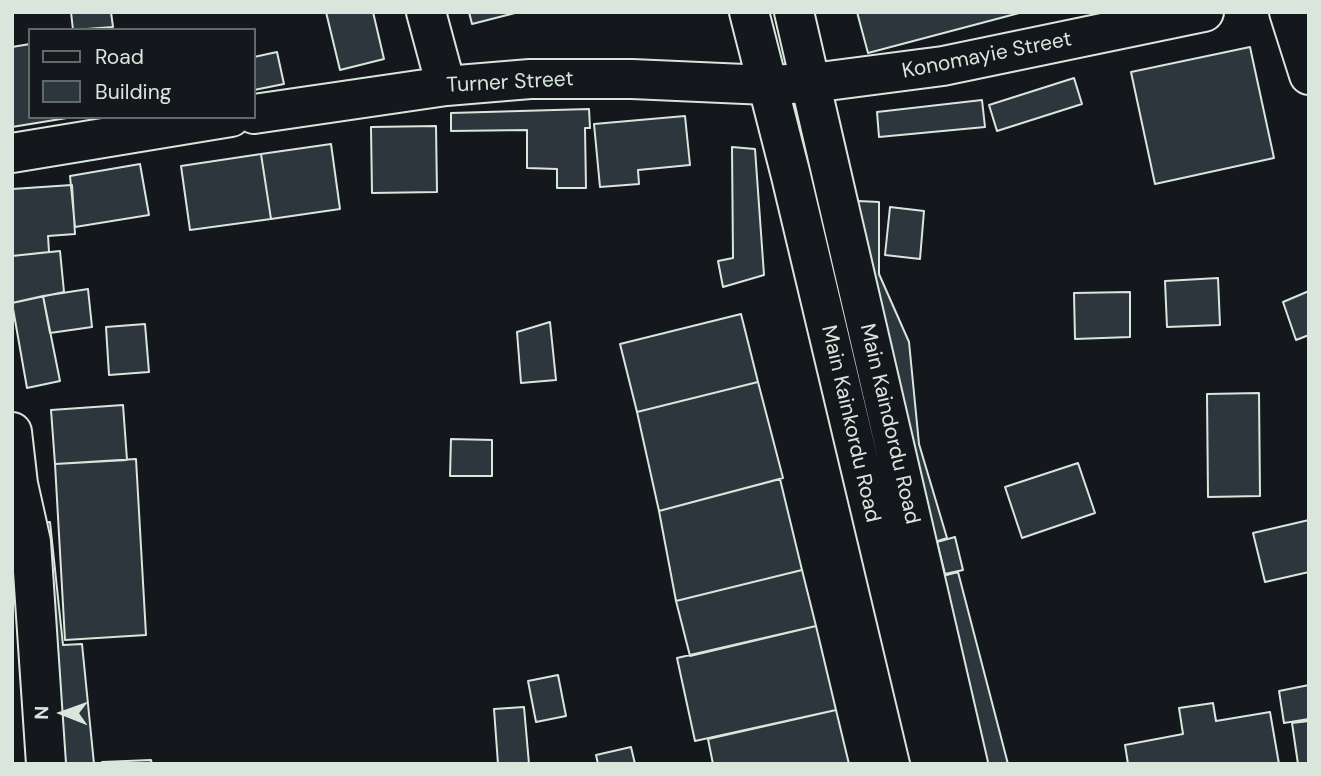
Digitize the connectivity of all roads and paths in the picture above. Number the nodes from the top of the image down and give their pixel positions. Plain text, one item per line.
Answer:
1 (426, 12) edge
2 (749, 12) edge
3 (794, 12) edge
4 (1204, 12) edge
5 (1289, 12) edge
6 (1309, 75) edge
7 (812, 83) junction
8 (767, 85) junction
9 (446, 86) junction
10 (256, 114) edge
11 (219, 119) edge
12 (12, 153) edge
13 (12, 432) edge
14 (22, 544) edge
15 (46, 764) edge
16 (931, 764) edge
17 (968, 764) edge

1 - 9 street
2 - 8 street, Main Kainkordu Road
3 - 7 street
4 - 7 street, Konomayie Street
5 - 6 street
7 - 8 street, Konomayie Street
7 - 17 street, Main Kaindordu Road
8 - 9 street, Turner Street
8 - 16 street, Main Kainkordu Road
9 - 10 street, Turner Street
11 - 12 street
13 - 14 street
14 - 15 street

